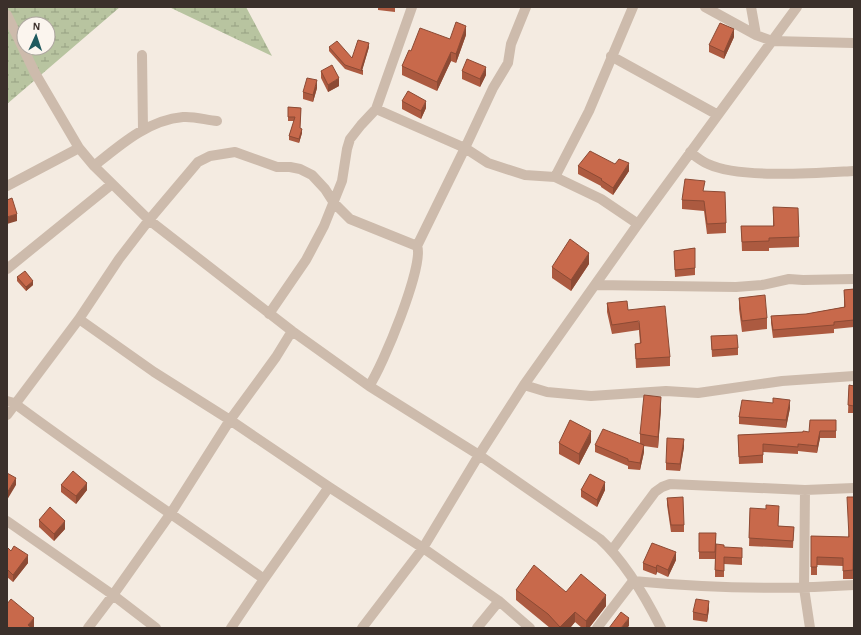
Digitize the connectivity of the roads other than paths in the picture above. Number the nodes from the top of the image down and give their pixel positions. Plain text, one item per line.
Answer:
1 (412, 7) edge
2 (526, 7) edge
3 (633, 7) edge
4 (705, 7) edge
5 (751, 7) edge
6 (797, 7) edge
7 (7, 15) edge
8 (756, 35) junction
9 (772, 41) junction
10 (854, 43) edge
11 (142, 55) dead end
12 (611, 56) junction
13 (376, 109) junction
14 (718, 115) junction
15 (217, 121) dead end
16 (144, 130) junction
17 (79, 148) junction
18 (465, 148) junction
19 (690, 152) junction
20 (94, 166) junction
21 (854, 171) edge
22 (555, 177) junction
23 (112, 184) junction
24 (7, 186) edge
25 (334, 203) junction
26 (149, 220) junction
27 (638, 224) junction
28 (417, 246) junction
29 (7, 269) edge
30 (854, 279) edge
31 (595, 285) junction
32 (269, 314) junction
33 (79, 319) junction
34 (292, 331) junction
35 (854, 376) edge
36 (369, 386) junction
37 (524, 386) junction
38 (10, 402) edge
39 (7, 415) edge
40 (230, 420) junction
41 (479, 455) junction
42 (329, 487) junction
43 (854, 488) edge
44 (805, 490) junction
45 (171, 513) junction
46 (7, 520) edge
47 (423, 548) junction
48 (612, 550) junction
49 (264, 579) junction
50 (633, 581) junction
51 (854, 584) edge
52 (804, 588) junction
53 (113, 595) junction
54 (499, 601) junction
55 (88, 628) edge
56 (156, 628) edge
57 (231, 628) edge
58 (362, 628) edge
59 (477, 628) edge
60 (530, 628) edge
61 (597, 628) edge
62 (661, 628) edge
63 (810, 628) edge

1 - 13 street
2 - 18 street
3 - 12 street
4 - 8 street
5 - 8 street
6 - 9 street
7 - 17 street
8 - 9 street
9 - 10 street
9 - 14 street
11 - 16 street
12 - 14 street
12 - 22 street
13 - 18 street
13 - 25 street
14 - 19 street
15 - 16 street
16 - 20 street
17 - 20 street
17 - 24 street
18 - 22 street
18 - 28 street
19 - 21 street
19 - 27 street
20 - 23 street
22 - 27 street
23 - 26 street
23 - 29 street
25 - 26 street
25 - 28 street
25 - 32 street
26 - 32 street
26 - 33 street
27 - 31 street
28 - 36 street
30 - 31 street
31 - 37 street
32 - 34 street
33 - 38 street
33 - 40 street
34 - 36 street
34 - 40 street
35 - 37 street
36 - 41 street
37 - 41 street
38 - 39 street
38 - 45 street
40 - 42 street
40 - 45 street
41 - 47 street
41 - 48 street
42 - 47 street
42 - 49 street
43 - 44 street
44 - 48 street
44 - 52 street
45 - 49 street
45 - 53 street
46 - 53 street
47 - 54 street
47 - 58 street
48 - 50 street
49 - 57 street
50 - 52 street
50 - 61 street
50 - 62 street
51 - 52 street
52 - 63 street
53 - 55 street
53 - 56 street
54 - 59 street
54 - 60 street

